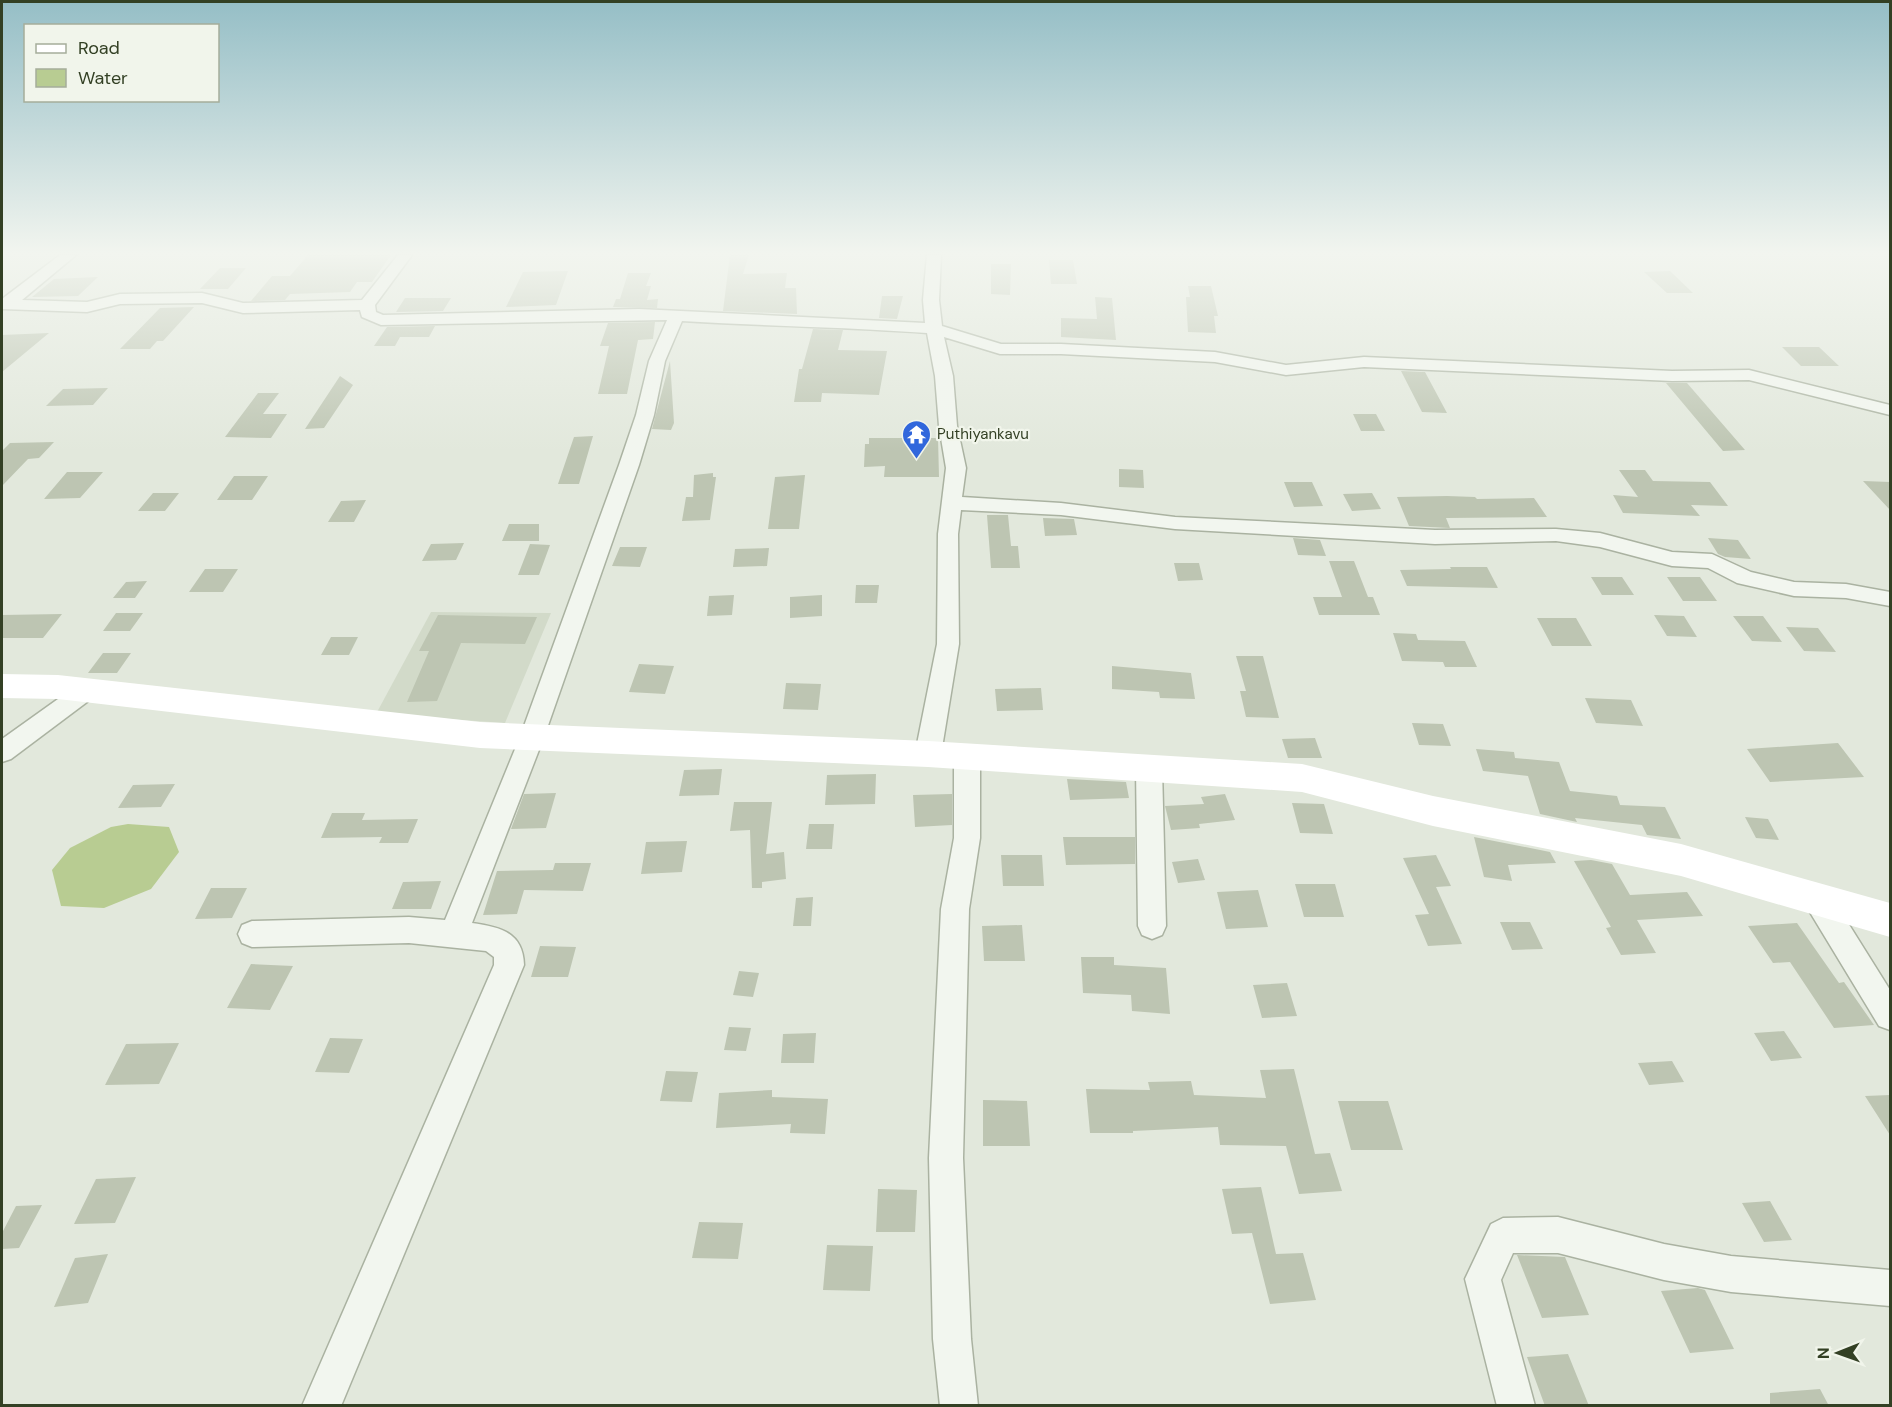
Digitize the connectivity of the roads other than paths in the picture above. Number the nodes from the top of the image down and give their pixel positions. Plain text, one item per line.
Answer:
1 (674, 321) edge
2 (799, 321) edge
3 (933, 321) edge
4 (934, 329) junction
5 (1890, 410) edge
6 (952, 503) junction
7 (1890, 599) edge
8 (2, 686) edge
9 (87, 690) junction
10 (532, 737) junction
11 (2, 752) edge
12 (928, 753) junction
13 (967, 756) junction
14 (1149, 768) junction
15 (1818, 900) junction
16 (1890, 920) edge
17 (1152, 926) dead end
18 (454, 933) junction
19 (252, 934) dead end
20 (1890, 1016) edge
21 (1890, 1288) edge
22 (321, 1406) edge
23 (958, 1406) edge
24 (1516, 1406) edge

1 - 10 street
2 - 4 street
3 - 4 street
4 - 5 street
4 - 6 street
6 - 7 street
6 - 12 street
8 - 9 main road
9 - 10 main road
9 - 11 street
10 - 12 main road
10 - 18 street
12 - 13 main road
13 - 14 main road
13 - 23 street
14 - 15 main road
14 - 17 street
15 - 16 main road
15 - 20 street
18 - 19 street
18 - 22 street
21 - 24 street

